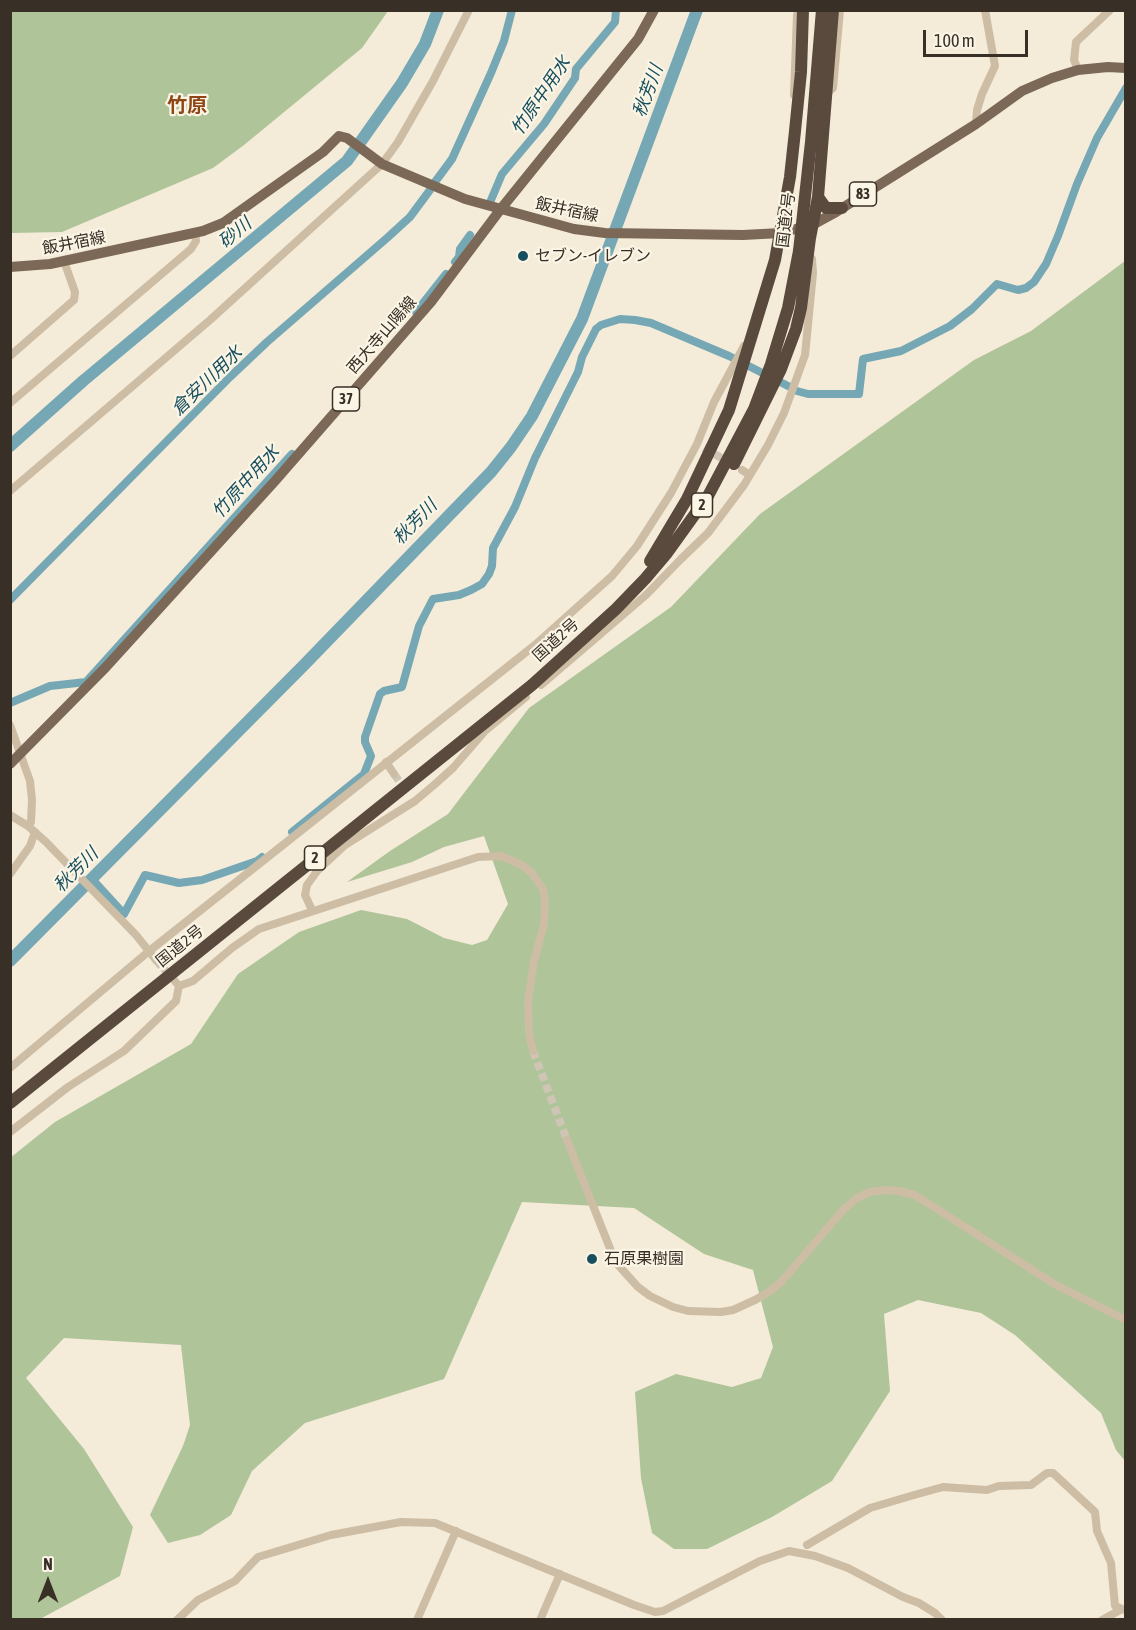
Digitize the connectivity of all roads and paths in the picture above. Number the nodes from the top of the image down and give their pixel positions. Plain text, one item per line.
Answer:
1 (469, 10) edge
2 (654, 10) edge
3 (822, 10) edge
4 (985, 10) edge
5 (1110, 10) edge
6 (801, 14) edge
7 (835, 14) edge
8 (1125, 68) edge
9 (1078, 70) junction
10 (976, 124) junction
11 (795, 131) junction
12 (823, 133) junction
13 (379, 163) junction
14 (818, 197) junction
15 (842, 208) junction
16 (500, 210) junction
17 (814, 224) junction
18 (195, 233) junction
19 (781, 233) junction
20 (810, 238) junction
21 (64, 261) junction
22 (10, 267) edge
23 (10, 356) edge
24 (776, 367) junction
25 (736, 374) junction
26 (10, 403) edge
27 (742, 470) dead end
28 (750, 475) junction
29 (10, 491) edge
30 (616, 609) junction
31 (10, 725) edge
32 (21, 754) junction
33 (386, 762) junction
34 (10, 764) edge
35 (394, 774) tunnel mouth
36 (407, 792) tunnel mouth
37 (415, 801) junction
38 (10, 815) edge
39 (28, 826) junction
40 (35, 832) junction
41 (10, 874) edge
42 (312, 910) junction
43 (148, 952) junction
44 (156, 960) tunnel mouth
45 (533, 1051) tunnel mouth
46 (10, 1068) edge
47 (10, 1103) edge
48 (10, 1132) edge
49 (567, 1140) tunnel mouth
50 (1125, 1320) edge
51 (456, 1531) junction
52 (807, 1545) dead end
53 (560, 1574) junction
54 (1124, 1610) edge
55 (177, 1620) edge
56 (417, 1620) edge
57 (540, 1620) edge
58 (942, 1620) edge
59 (1102, 1620) edge

1 - 13 street
2 - 16 main road, 西大寺山陽線 / 37
3 - 24 highway, 国道2号, bridge
4 - 10 street
5 - 9 street
6 - 11 highway
7 - 12 highway
8 - 9 main road, 飯井宿線 / 83
9 - 10 main road, 飯井宿線 / 83
10 - 15 main road, 飯井宿線 / 83
11 - 12 street
11 - 19 highway
12 - 14 highway
13 - 16 main road, 飯井宿線 / 83
13 - 18 main road, 飯井宿線 / 83
13 - 29 street
14 - 15 highway
14 - 17 highway
15 - 17 main road, 飯井宿線 / 83
16 - 19 main road, 飯井宿線 / 83
16 - 32 main road, 西大寺山陽線 / 37
17 - 19 main road, 飯井宿線 / 83
17 - 20 highway
18 - 21 main road, 飯井宿線 / 83
18 - 26 street
19 - 25 highway
20 - 24 highway
20 - 28 street
21 - 22 main road, 飯井宿線 / 83
21 - 23 street
24 - 30 highway, 国道2号 / 2
25 - 30 highway
25 - 33 street
27 - 28 street
28 - 37 street
30 - 47 highway, 国道2号 / 2
31 - 32 street
32 - 34 main road, 西大寺山陽線 / 37
32 - 39 street
33 - 35 street
33 - 43 street
36 - 37 street
37 - 42 street
38 - 39 street
39 - 40 street
40 - 41 street
40 - 43 street
42 - 45 street
42 - 48 street
43 - 44 street
43 - 46 street
49 - 50 street
51 - 53 street
51 - 55 street
51 - 56 street
52 - 54 street
53 - 57 street
53 - 58 street
54 - 59 street

